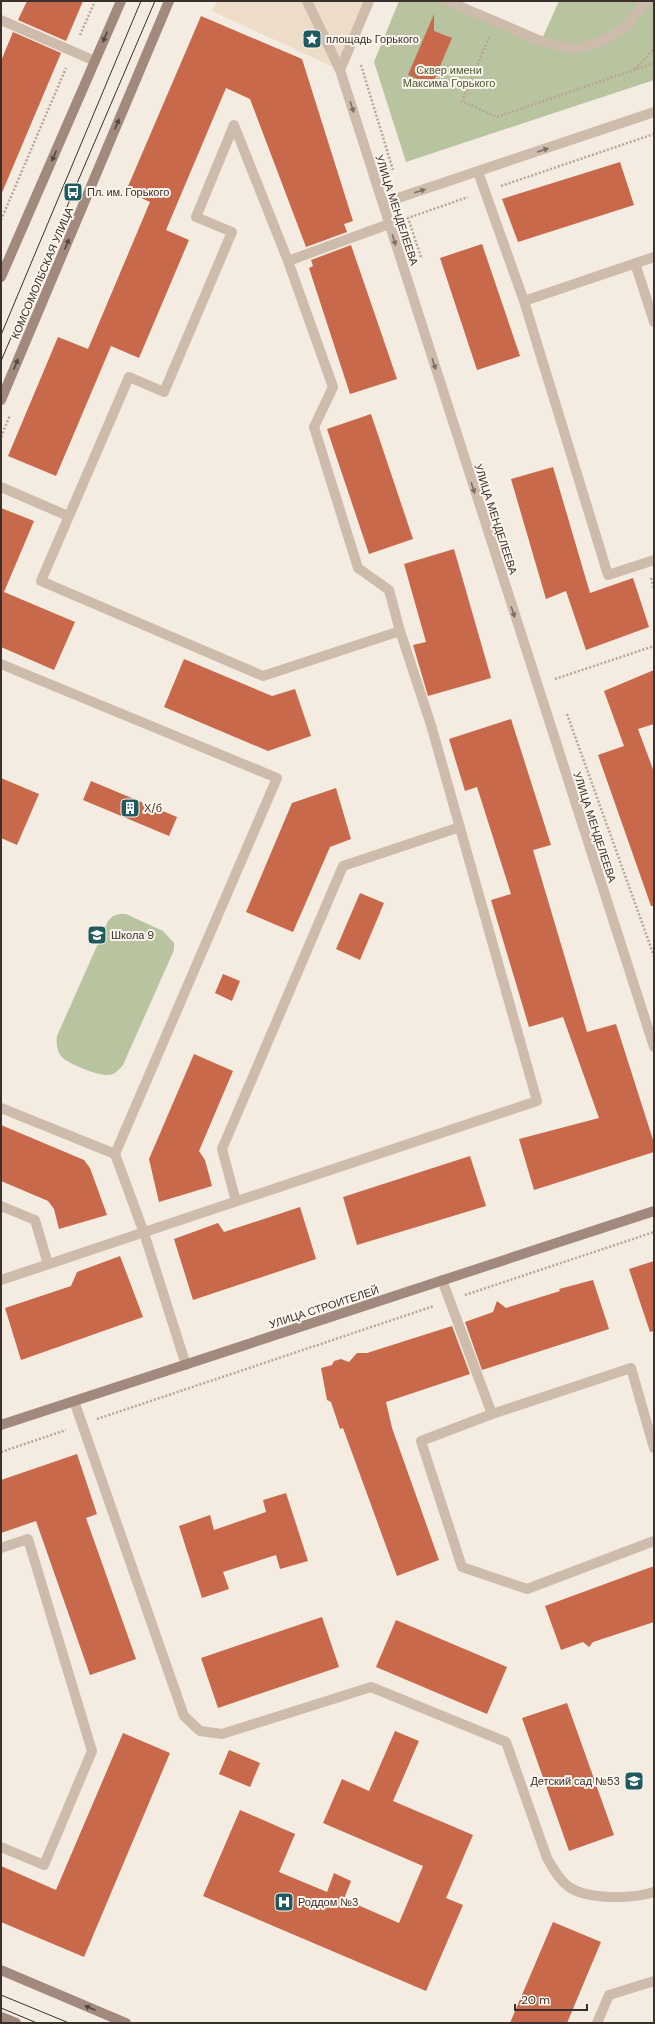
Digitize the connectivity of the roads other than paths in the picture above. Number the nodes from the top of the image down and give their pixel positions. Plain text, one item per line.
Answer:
1 (121, 1) edge
2 (169, 1) edge
3 (307, 1) edge
4 (369, 1) edge
5 (447, 1) edge
6 (646, 1) edge
7 (1, 20) edge
8 (95, 61) junction
9 (340, 70) junction
10 (654, 112) edge
11 (478, 172) junction
12 (383, 203) junction
13 (389, 224) junction
14 (654, 257) edge
15 (288, 261) junction
16 (635, 263) junction
17 (1, 277) edge
18 (524, 301) junction
19 (654, 322) edge
20 (1, 400) edge
21 (1, 487) edge
22 (68, 516) junction
23 (654, 560) edge
24 (400, 631) junction
25 (1, 664) edge
26 (460, 827) junction
27 (654, 1047) edge
28 (1, 1108) edge
29 (115, 1154) junction
30 (236, 1201) junction
31 (1, 1206) edge
32 (654, 1211) edge
33 (144, 1233) junction
34 (48, 1264) junction
35 (1, 1280) edge
36 (442, 1280) junction
37 (186, 1365) junction
38 (74, 1401) junction
39 (492, 1414) junction
40 (1, 1425) edge
41 (654, 1448) edge
42 (654, 1541) edge
43 (1, 1548) edge
44 (1, 1847) edge
45 (654, 1892) edge
46 (1, 1970) edge
47 (654, 1981) edge
48 (1, 2017) edge
49 (104, 2019) edge
50 (16, 2023) edge
51 (126, 2023) edge
52 (597, 2023) edge

1 -> 8 main road
20 -> 2 main road, КОМСОМОЛЬСКАЯ УЛИЦА
3 - 9 street, УЛИЦА МЕНДЕЛЕЕВА
4 - 9 street
5 - 6 street
7 - 8 street
8 -> 17 main road
9 -> 12 street, УЛИЦА МЕНДЕЛЕЕВА
11 -> 10 street
12 -> 11 street
11 - 18 street
12 - 13 street, УЛИЦА МЕНДЕЛЕЕВА
13 - 15 street
13 -> 27 street, УЛИЦА МЕНДЕЛЕЕВА
14 - 16 street
15 - 22 street
15 - 24 street
16 - 18 street
16 - 19 street
18 - 23 street
21 - 22 street
22 - 24 street
24 - 26 street
25 - 29 street
26 - 30 street
26 - 30 street
28 - 29 street
29 - 33 street
30 - 33 street
31 - 34 street
32 - 36 main road, УЛИЦА СТРОИТЕЛЕЙ
33 - 34 street
33 - 37 street
34 - 35 street
36 - 37 main road, УЛИЦА СТРОИТЕЛЕЙ
36 - 39 street
37 - 38 main road, УЛИЦА СТРОИТЕЛЕЙ
38 - 40 main road, УЛИЦА СТРОИТЕЛЕЙ
38 - 45 street
39 - 41 street
39 - 42 street
43 - 44 street
49 -> 46 main road
47 - 52 street
48 - 50 main road
49 - 51 main road

